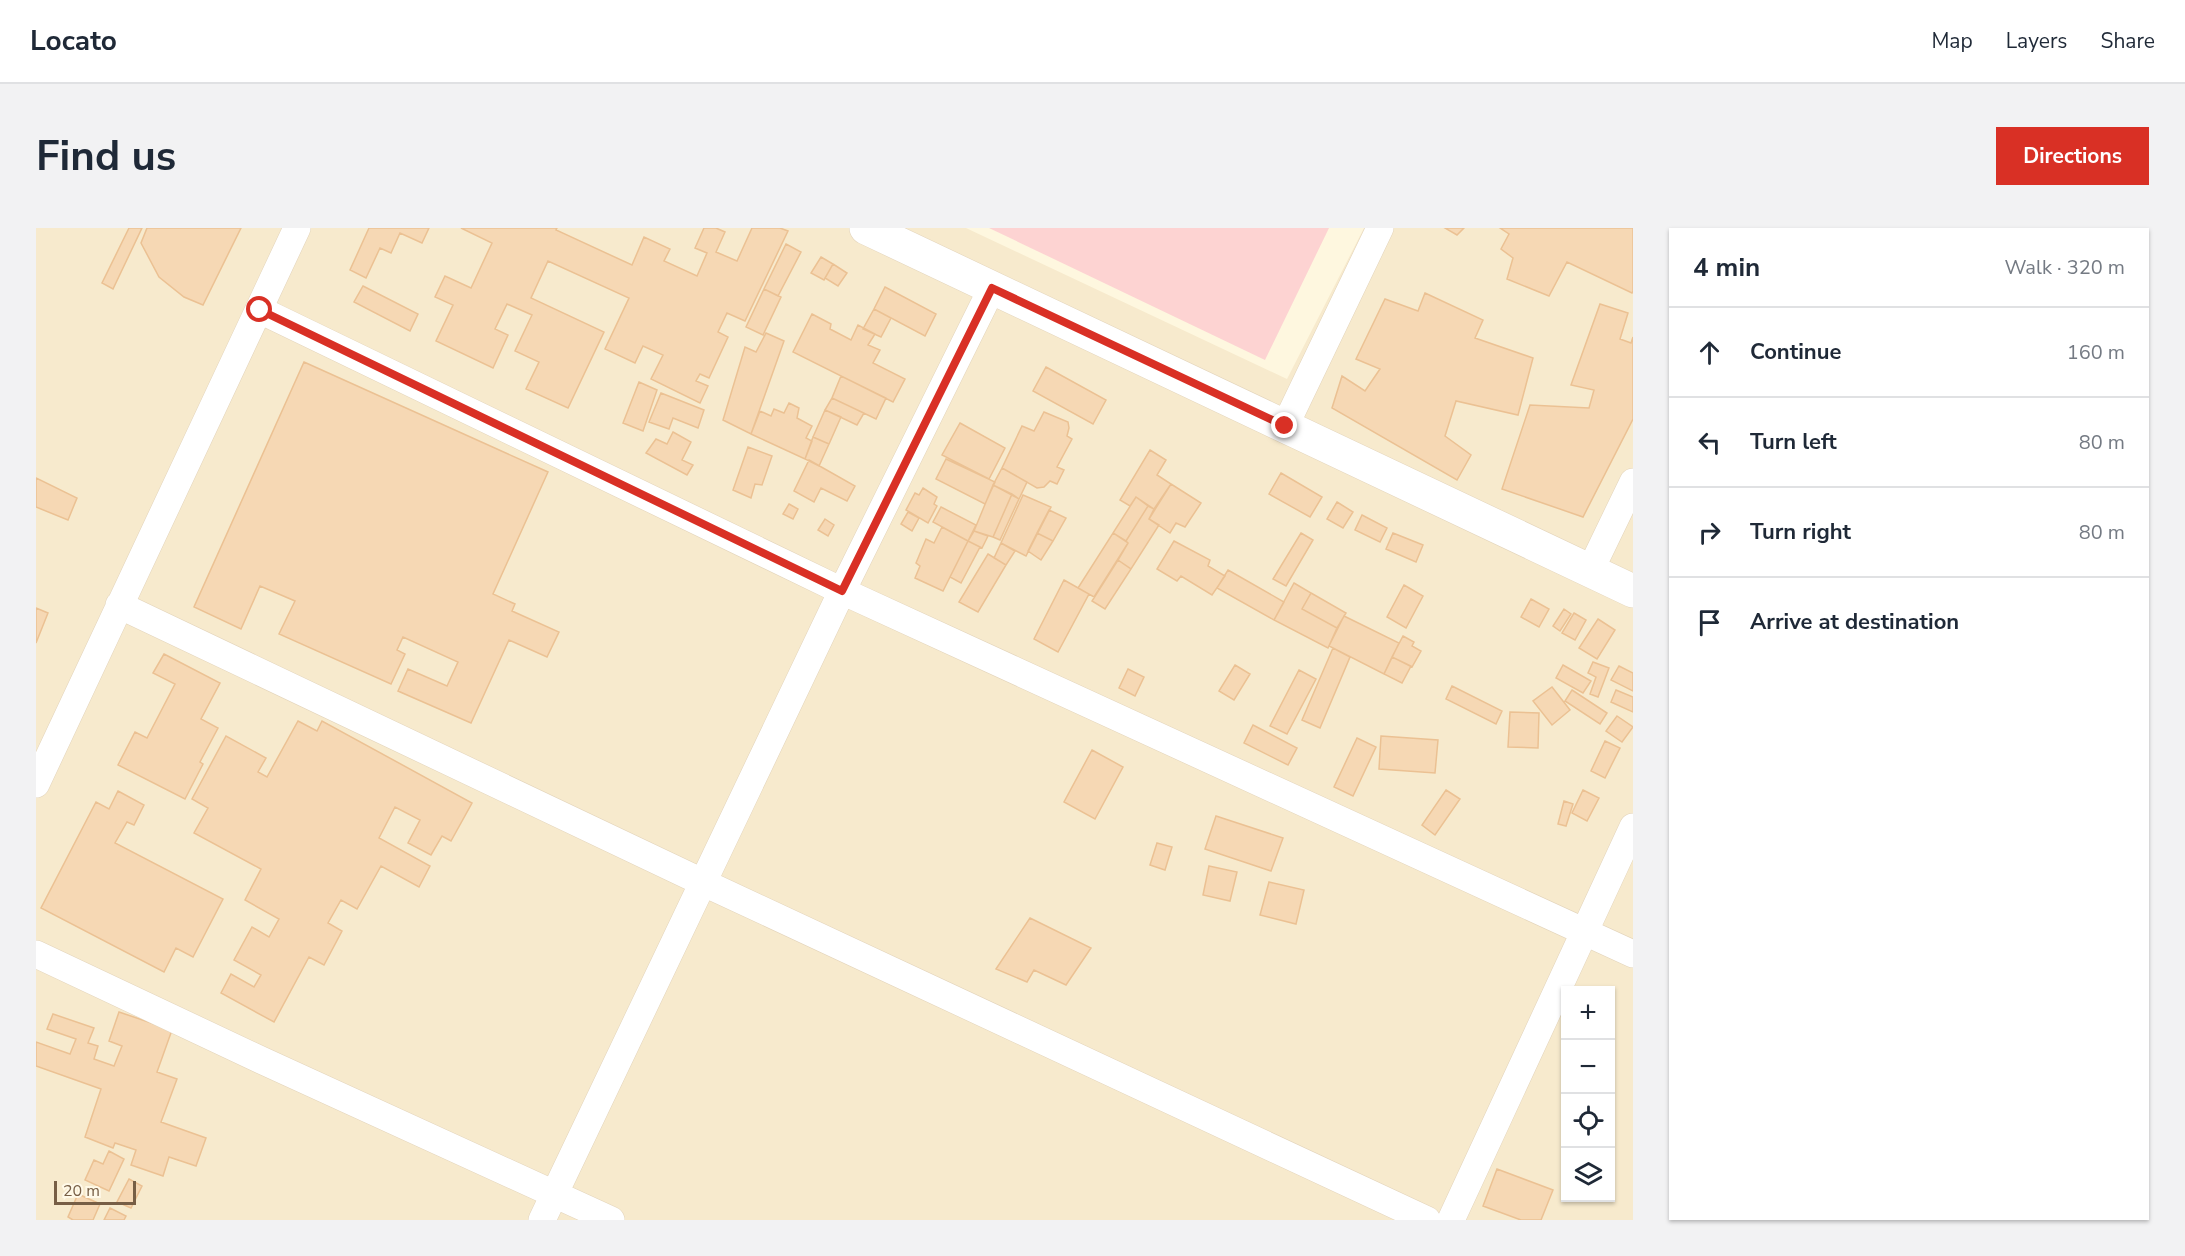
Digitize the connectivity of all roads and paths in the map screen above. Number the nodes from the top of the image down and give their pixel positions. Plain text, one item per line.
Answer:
1 (297, 228) edge
2 (866, 228) edge
3 (1380, 228) edge
4 (992, 288) junction
5 (260, 310) junction
6 (1285, 426) junction
7 (1633, 482) edge
8 (1590, 571) junction
9 (842, 591) junction
10 (1633, 591) edge
11 (120, 605) junction
12 (36, 784) edge
13 (1633, 827) edge
14 (702, 882) junction
15 (1585, 931) junction
16 (36, 954) edge
17 (1633, 954) edge
18 (554, 1194) junction
19 (542, 1220) edge
20 (611, 1220) edge
21 (1427, 1220) edge
22 (1451, 1220) edge

1 - 5 street
2 - 4 street
3 - 6 street
4 - 6 street
4 - 9 street
5 - 9 street
5 - 11 street
6 - 8 street
7 - 8 street
8 - 10 street
9 - 14 street
9 - 15 street
11 - 12 street
11 - 14 street
13 - 15 street
14 - 18 street
14 - 21 street
15 - 17 street
15 - 22 street
16 - 18 street
18 - 19 street
18 - 20 street

